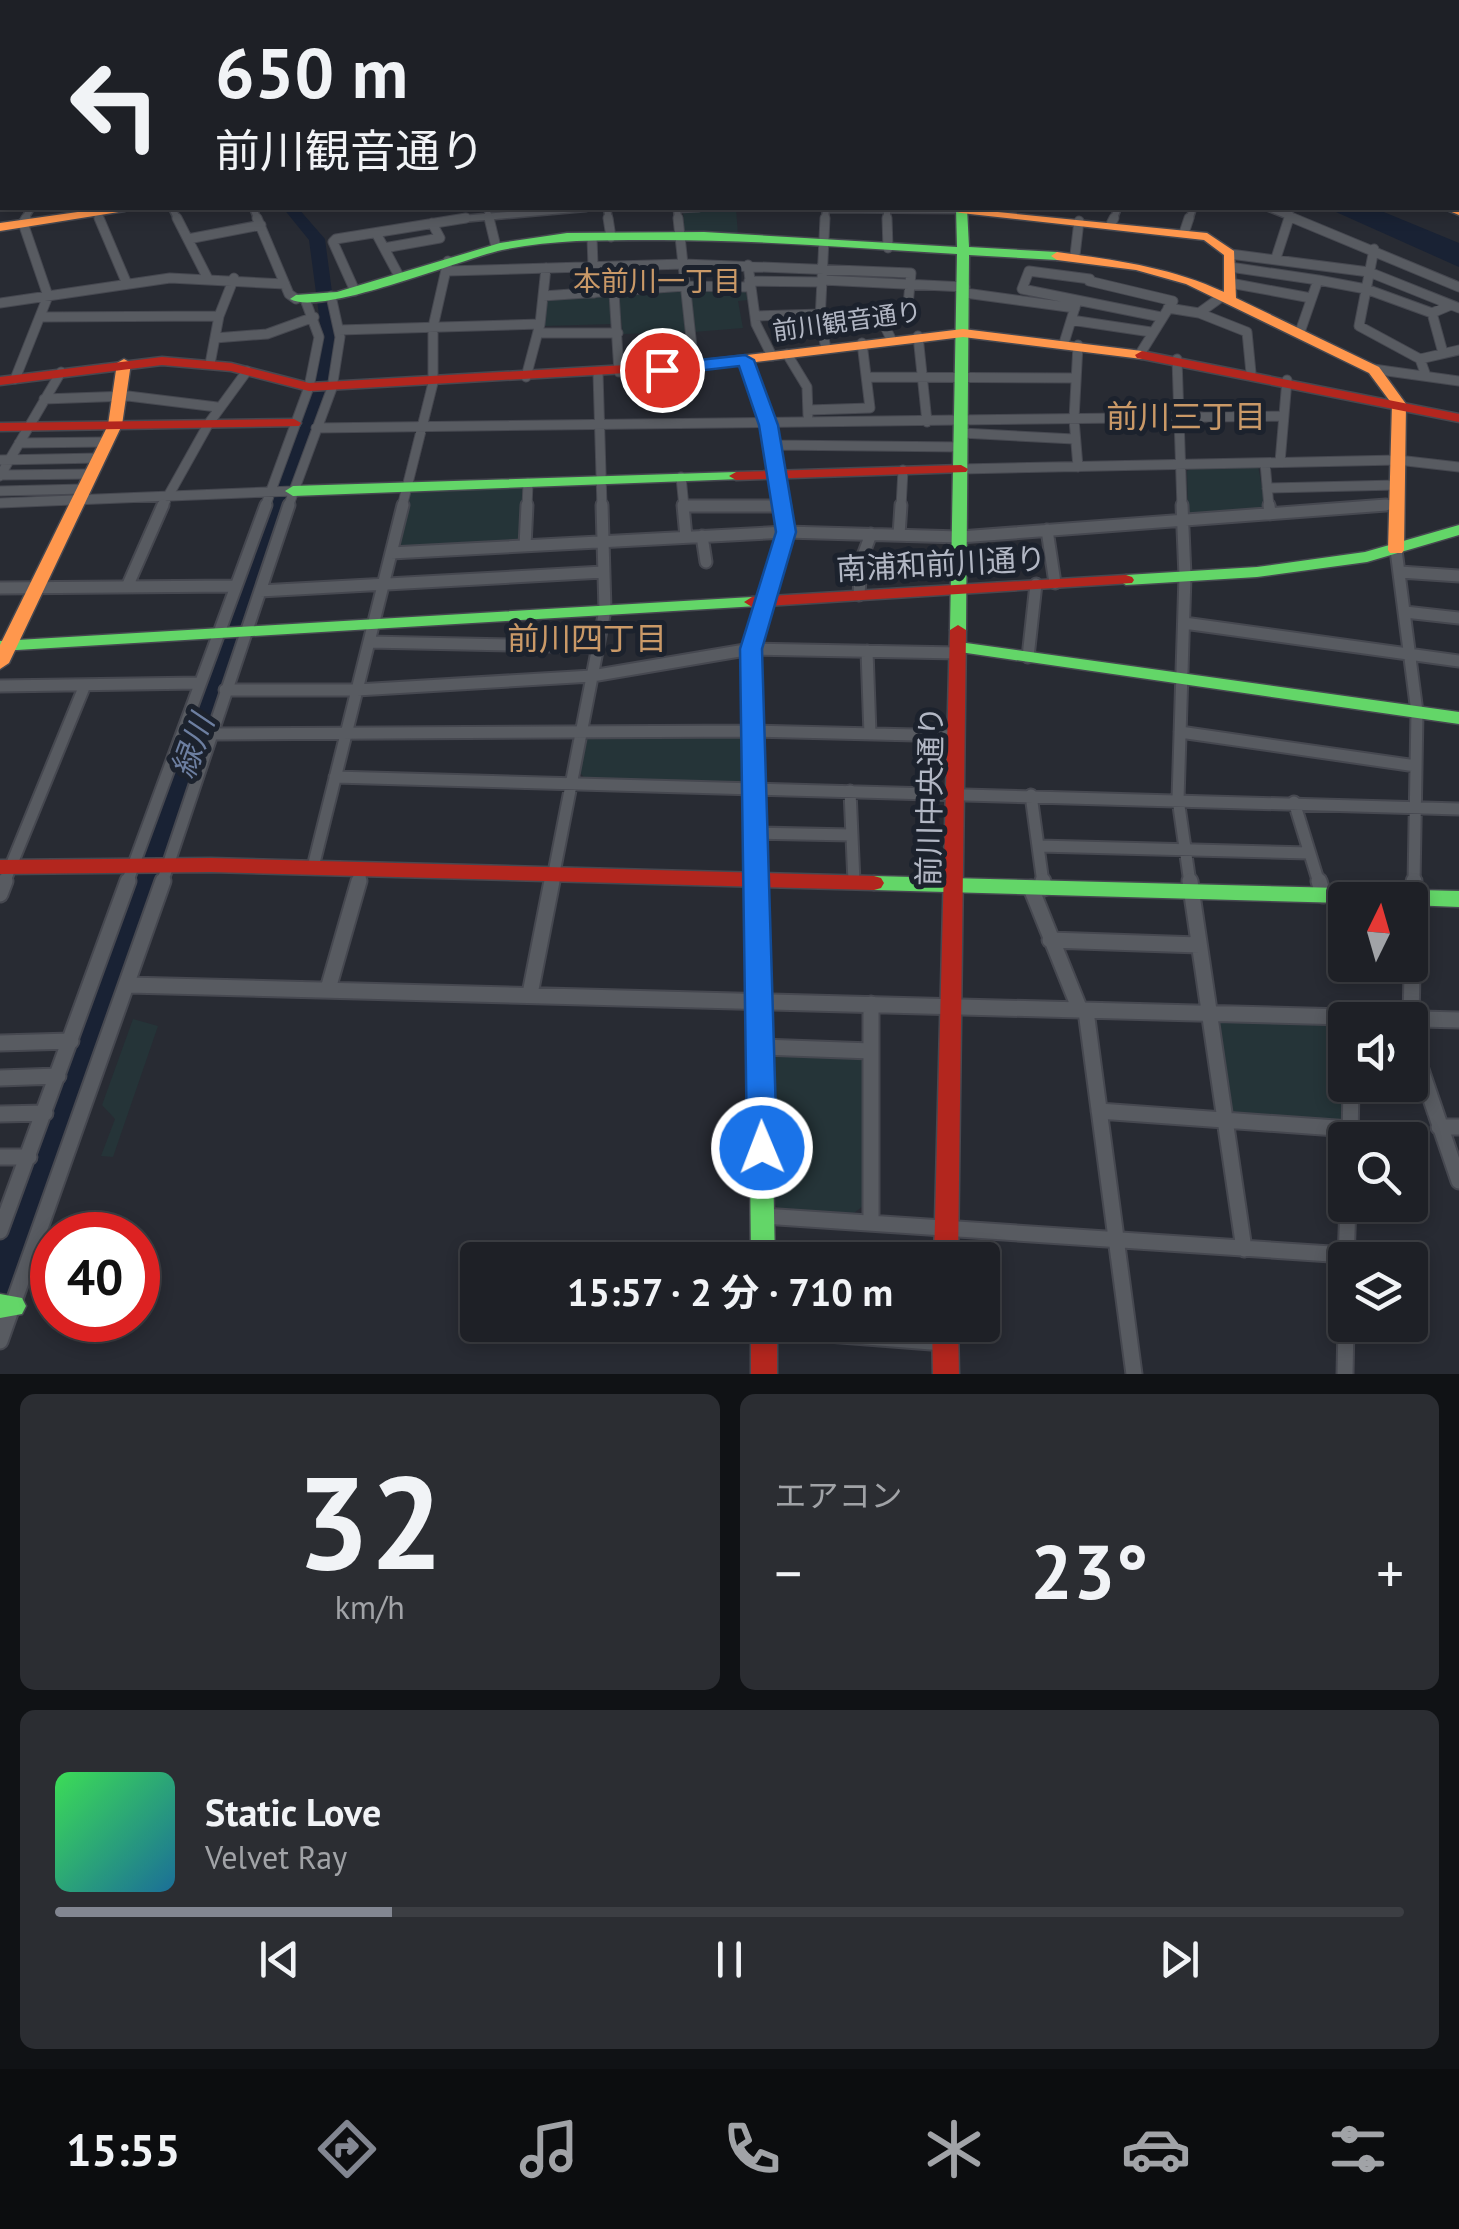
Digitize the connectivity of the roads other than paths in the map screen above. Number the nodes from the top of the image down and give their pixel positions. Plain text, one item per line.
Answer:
1 (110, 210) edge
2 (173, 210) edge
3 (254, 210) edge
4 (506, 210) edge
5 (606, 210) edge
6 (678, 210) edge
7 (826, 210) edge
8 (886, 210) edge
9 (961, 210) edge
10 (986, 210) edge
11 (1192, 210) edge
12 (1276, 210) edge
13 (96, 212) junction
14 (1035, 212) edge
15 (488, 214) junction
16 (1290, 214) junction
17 (27, 215) edge
18 (1114, 216) edge
19 (1079, 220) junction
20 (432, 223) junction
21 (261, 226) junction
22 (0, 227) edge
23 (376, 232) junction
24 (1184, 233) junction
25 (682, 235) junction
26 (602, 237) junction
27 (188, 239) junction
28 (823, 244) junction
29 (496, 247) junction
30 (384, 248) junction
31 (888, 248) junction
32 (1374, 249) junction
33 (965, 251) junction
34 (1075, 255) junction
35 (1276, 258) junction
36 (1100, 260) junction
37 (684, 264) junction
38 (748, 265) junction
39 (448, 266) junction
40 (822, 266) junction
41 (593, 267) junction
42 (546, 268) junction
43 (1369, 272) junction
44 (399, 276) junction
45 (207, 277) junction
46 (234, 278) junction
47 (1229, 279) junction
48 (1089, 280) junction
49 (1318, 280) junction
50 (822, 281) junction
51 (910, 283) junction
52 (127, 284) junction
53 (749, 284) junction
54 (685, 286) junction
55 (1459, 286) edge
56 (965, 290) junction
57 (1366, 290) junction
58 (354, 291) junction
59 (614, 292) junction
60 (594, 294) junction
61 (48, 296) junction
62 (543, 296) junction
63 (1311, 298) junction
64 (311, 299) junction
65 (0, 303) edge
66 (1076, 303) junction
67 (1455, 306) edge
68 (1168, 308) junction
69 (1198, 313) junction
70 (1432, 313) junction
71 (219, 316) junction
72 (755, 316) junction
73 (40, 317) junction
74 (821, 317) junction
75 (1161, 317) junction
76 (881, 318) junction
77 (1070, 320) junction
78 (432, 327) junction
79 (540, 328) junction
80 (339, 330) junction
81 (1151, 332) junction
82 (1300, 332) junction
83 (618, 333) junction
84 (964, 333) junction
85 (918, 336) junction
86 (215, 338) junction
87 (892, 339) junction
88 (862, 343) junction
89 (1071, 344) junction
90 (826, 348) junction
91 (1459, 350) edge
92 (1443, 353) junction
93 (1140, 354) junction
94 (780, 355) junction
95 (1177, 359) junction
96 (1420, 359) junction
97 (745, 360) junction
98 (124, 363) junction
99 (210, 364) junction
100 (694, 366) junction
101 (1373, 370) junction
102 (247, 371) junction
103 (61, 372) junction
104 (619, 372) junction
105 (1425, 373) junction
106 (598, 374) junction
107 (1251, 374) junction
108 (868, 377) junction
109 (526, 378) junction
110 (923, 378) junction
111 (963, 378) junction
112 (1076, 378) junction
113 (7, 380) edge
114 (1287, 380) junction
115 (1459, 381) edge
116 (433, 383) junction
117 (320, 388) junction
118 (119, 396) junction
119 (44, 399) junction
120 (1399, 404) junction
121 (217, 407) junction
122 (808, 410) junction
123 (858, 410) junction
124 (1284, 416) junction
125 (1180, 417) junction
126 (1459, 418) edge
127 (1074, 420) junction
128 (926, 422) junction
129 (294, 423) junction
130 (860, 423) junction
131 (203, 424) junction
132 (808, 424) junction
133 (768, 425) junction
134 (0, 427) edge
135 (316, 428) junction
136 (422, 428) junction
137 (598, 428) junction
138 (24, 434) junction
139 (962, 434) junction
140 (1074, 439) junction
141 (773, 445) junction
142 (4, 460) edge
143 (1398, 460) junction
144 (1280, 462) junction
145 (1265, 463) junction
146 (1182, 464) junction
147 (96, 465) junction
148 (1078, 467) junction
149 (1459, 467) edge
150 (961, 469) junction
151 (903, 470) junction
152 (780, 473) junction
153 (0, 476) edge
154 (681, 477) junction
155 (601, 480) junction
156 (528, 483) junction
157 (1397, 484) junction
158 (407, 487) junction
159 (1267, 488) junction
160 (0, 491) edge
161 (269, 491) junction
162 (292, 491) junction
163 (166, 492) junction
164 (0, 502) edge
165 (1396, 504) junction
166 (684, 506) junction
167 (784, 506) junction
168 (1270, 514) junction
169 (1184, 520) junction
170 (1047, 530) junction
171 (1459, 530) edge
172 (786, 532) junction
173 (870, 534) junction
174 (702, 536) junction
175 (899, 536) junction
176 (686, 537) junction
177 (960, 537) junction
178 (602, 542) junction
179 (525, 546) junction
180 (1396, 550) junction
181 (391, 553) junction
182 (706, 562) dead end
183 (603, 572) junction
184 (1400, 572) junction
185 (1185, 576) junction
186 (1459, 576) edge
187 (1056, 583) junction
188 (1036, 584) junction
189 (383, 585) junction
190 (234, 586) junction
191 (127, 587) junction
192 (0, 588) edge
193 (35, 588) junction
194 (959, 589) junction
195 (260, 592) junction
196 (859, 595) junction
197 (765, 601) junction
198 (605, 610) junction
199 (1406, 612) junction
200 (1459, 618) edge
201 (1184, 623) junction
202 (245, 631) junction
203 (219, 633) junction
204 (371, 633) junction
205 (5, 646) edge
206 (598, 646) junction
207 (751, 649) junction
208 (958, 650) junction
209 (867, 651) junction
210 (1411, 654) junction
211 (1028, 657) junction
212 (1459, 661) edge
213 (0, 663) edge
214 (592, 676) junction
215 (1182, 678) junction
216 (200, 683) junction
217 (85, 685) junction
218 (0, 686) edge
219 (225, 690) junction
220 (357, 690) junction
221 (1417, 712) junction
222 (1459, 718) edge
223 (580, 731) junction
224 (752, 731) junction
225 (346, 732) junction
226 (1180, 732) junction
227 (212, 734) junction
228 (870, 734) junction
229 (957, 736) junction
230 (1416, 766) junction
231 (335, 777) junction
232 (571, 783) junction
233 (754, 788) junction
234 (850, 790) junction
235 (956, 794) junction
236 (1031, 796) junction
237 (1178, 800) junction
238 (1294, 802) junction
239 (1415, 805) junction
240 (1459, 809) edge
241 (756, 833) junction
242 (850, 835) junction
243 (1039, 846) junction
244 (1185, 850) junction
245 (1309, 853) junction
246 (136, 864) junction
247 (167, 865) junction
248 (6, 867) edge
249 (313, 868) junction
250 (362, 870) junction
251 (554, 875) junction
252 (757, 880) junction
253 (854, 882) junction
254 (1414, 882) edge
255 (955, 885) junction
256 (1037, 888) junction
257 (1191, 892) junction
258 (0, 894) edge
259 (1323, 895) junction
260 (1328, 895) edge
261 (1428, 898) edge
262 (1459, 899) edge
263 (1050, 940) junction
264 (1199, 945) junction
265 (128, 985) junction
266 (328, 989) junction
267 (530, 994) junction
268 (760, 1001) junction
269 (871, 1004) junction
270 (952, 1006) junction
271 (1083, 1011) junction
272 (1210, 1013) junction
273 (1328, 1017) edge
274 (1428, 1019) edge
275 (1459, 1020) edge
276 (71, 1041) junction
277 (0, 1043) edge
278 (760, 1047) junction
279 (871, 1050) junction
280 (58, 1076) junction
281 (0, 1078) edge
282 (1428, 1092) edge
283 (1099, 1111) junction
284 (45, 1113) junction
285 (0, 1114) edge
286 (1226, 1120) junction
287 (1439, 1127) junction
288 (1459, 1127) edge
289 (1328, 1132) edge
290 (29, 1156) junction
291 (0, 1157) edge
292 (1459, 1181) edge
293 (763, 1216) junction
294 (871, 1221) junction
295 (946, 1226) junction
296 (0, 1231) edge
297 (1115, 1240) junction
298 (763, 1242) edge
299 (946, 1242) edge
300 (1244, 1249) junction
301 (1328, 1256) edge
302 (6, 1306) edge
303 (0, 1340) edge
304 (764, 1342) edge
305 (945, 1342) edge
306 (1346, 1342) edge
307 (764, 1374) edge
308 (946, 1374) edge
309 (1134, 1374) edge
310 (1345, 1374) edge

1 - 13 main road
2 - 27 street
3 - 21 street
4 - 15 street
5 - 26 street
6 - 25 street
7 - 28 street
8 - 31 street
9 - 33 main road, 前川中央通り
10 - 14 main road
11 - 24 street
12 - 16 street
13 - 17 main road
13 - 52 street
14 - 19 main road
15 - 20 street
15 - 29 street
16 - 32 street
16 - 35 street
17 - 22 main road
17 - 61 street
18 - 19 main road
18 - 24 main road
19 - 34 street
20 - 23 street
20 - 30 street
21 - 27 street
21 - 64 street
23 - 30 street
23 - 58 street
24 - 47 main road
25 - 26 main road
25 - 28 main road
25 - 37 street
26 - 29 main road
26 - 41 street
27 - 45 street
28 - 31 main road
28 - 40 street
29 - 39 main road
30 - 44 street
31 - 33 main road
32 - 43 street
32 - 55 street
33 - 34 main road
33 - 56 main road, 前川中央通り
34 - 36 main road
35 - 43 street
35 - 47 street
36 - 47 main road
36 - 48 street
37 - 38 street
37 - 41 street
37 - 54 street
38 - 40 street
38 - 53 street
39 - 42 street
39 - 44 main road
39 - 78 street
40 - 50 street
40 - 51 street
41 - 42 street
41 - 60 street
42 - 62 street
43 - 57 street
43 - 67 street
44 - 58 main road
45 - 46 street
45 - 52 street
46 - 64 street
46 - 71 street
47 - 49 street
47 - 63 street
47 - 69 street
47 - 82 main road
48 - 66 street
48 - 66 street
48 - 68 street
49 - 57 street
49 - 63 street
50 - 51 street
50 - 53 street
50 - 74 street
51 - 56 street
51 - 76 street
52 - 61 street
53 - 54 street
53 - 72 street
54 - 59 street
54 - 100 street
56 - 66 street
56 - 84 main road, 前川中央通り
57 - 70 street
57 - 96 street
58 - 64 main road
59 - 60 street
59 - 83 street
60 - 62 street
61 - 65 street
61 - 73 street
62 - 79 street
63 - 82 street
64 - 80 street
64 - 86 street
64 - 117 street
66 - 75 street
66 - 77 street
67 - 70 street
68 - 69 street
68 - 75 street
69 - 107 street
70 - 92 street
71 - 73 street
71 - 86 street
72 - 74 street
72 - 94 street
73 - 113 street
74 - 76 street
74 - 90 street
75 - 81 street
76 - 87 street
77 - 81 street
77 - 89 street
78 - 79 street
78 - 80 street
78 - 116 street
79 - 83 street
79 - 109 street
80 - 117 street
81 - 93 street
82 - 101 main road
83 - 104 street
84 - 85 main road, 前川観音通り
84 - 89 main road, 前川観音通り
84 - 111 main road, 前川中央通り
85 - 87 main road, 前川観音通り
85 - 110 street
86 - 99 street
87 - 88 main road, 前川観音通り
88 - 90 main road, 前川観音通り
88 - 108 street
89 - 93 main road, 前川観音通り
89 - 112 street
90 - 94 main road, 前川観音通り
91 - 92 street
92 - 96 street
93 - 95 main road, 前川観音通り
94 - 97 main road, 前川観音通り
94 - 122 street
95 - 107 main road, 前川観音通り
95 - 125 street
96 - 105 street
97 - 100 main road, 前川観音通り
97 - 133 street
98 - 99 main road, 前川観音通り
98 - 103 main road, 前川観音通り
98 - 118 main road
99 - 102 main road, 前川観音通り
100 - 104 main road, 前川観音通り
101 - 105 street
101 - 120 main road
102 - 117 main road, 前川観音通り
102 - 121 street
103 - 113 main road, 前川観音通り
103 - 119 street
104 - 106 main road, 前川観音通り
105 - 115 street
106 - 109 main road, 前川観音通り
106 - 137 street
107 - 114 main road, 前川観音通り
108 - 110 street
108 - 123 street
109 - 116 main road, 前川観音通り
110 - 111 street
110 - 128 street
111 - 112 street
111 - 139 main road, 前川中央通り
112 - 127 street
114 - 120 main road, 前川観音通り
114 - 124 street
116 - 117 main road, 前川観音通り
116 - 136 street
117 - 129 street
117 - 135 street
118 - 119 street
118 - 121 street
118 - 147 main road
119 - 138 street
120 - 126 main road, 前川観音通り
120 - 143 main road
121 - 131 street
122 - 123 street
122 - 132 street
123 - 130 street
124 - 125 street
124 - 144 street
125 - 127 street
125 - 146 street
127 - 139 street
127 - 140 street
128 - 130 street
128 - 139 street
129 - 131 main road
129 - 161 street
130 - 132 street
131 - 147 main road
131 - 163 street
132 - 133 street
133 - 137 street
133 - 141 street
134 - 138 main road
135 - 136 street
135 - 162 street
136 - 137 street
136 - 158 street
137 - 155 street
138 - 142 street
138 - 147 main road
139 - 140 street
139 - 141 street
139 - 150 main road, 前川中央通り
140 - 148 street
141 - 152 street
142 - 147 street
142 - 153 street
143 - 144 street
143 - 149 street
143 - 157 main road
144 - 145 street
145 - 146 street
145 - 159 street
146 - 148 street
146 - 169 street
147 - 153 street
147 - 160 street
147 - 163 street
147 - 164 street
147 - 193 main road
148 - 150 street
150 - 151 main road
150 - 177 main road, 前川中央通り
151 - 152 main road
151 - 175 street
152 - 154 main road
152 - 167 street
154 - 155 main road
154 - 166 street
155 - 156 main road
155 - 178 street
156 - 158 main road
156 - 179 street
157 - 159 street
157 - 165 main road
158 - 162 main road
158 - 181 street
159 - 168 street
161 - 162 street
161 - 163 street
161 - 190 street
162 - 195 street
163 - 191 street
165 - 168 street
165 - 180 main road
166 - 167 street
166 - 176 street
167 - 172 street
168 - 169 street
169 - 170 street
169 - 185 street
170 - 177 street
170 - 187 street
171 - 180 main road, 南浦和前川通り
172 - 173 street
172 - 174 street
172 - 197 street
173 - 175 street
173 - 196 street
174 - 176 street
174 - 182 street
175 - 177 street
176 - 178 street
177 - 194 main road, 前川中央通り
178 - 179 street
178 - 183 street
179 - 181 street
180 - 184 street
180 - 185 main road, 南浦和前川通り
181 - 189 street
183 - 189 street
183 - 198 street
184 - 186 street
184 - 199 street
185 - 187 main road, 南浦和前川通り
185 - 201 street
187 - 188 main road, 南浦和前川通り
188 - 194 main road, 南浦和前川通り
188 - 211 street
189 - 195 street
189 - 204 street
190 - 191 street
190 - 203 street
191 - 193 street
192 - 193 street
193 - 205 main road
194 - 196 main road, 南浦和前川通り
194 - 208 main road, 前川中央通り
195 - 202 street
196 - 197 main road, 南浦和前川通り
197 - 198 main road, 南浦和前川通り
197 - 207 street
198 - 204 main road, 南浦和前川通り
198 - 206 street
199 - 200 street
199 - 210 street
201 - 210 street
201 - 215 street
202 - 203 main road, 南浦和前川通り
202 - 204 main road, 南浦和前川通り
202 - 219 street
203 - 205 main road
203 - 216 street
204 - 206 street
204 - 220 street
205 - 213 main road
206 - 214 street
207 - 209 street
207 - 214 street
207 - 224 street
208 - 209 street
208 - 211 main road
208 - 229 main road, 前川中央通り
209 - 228 street
210 - 212 street
210 - 221 street
211 - 215 main road
214 - 220 street
214 - 223 street
215 - 221 main road
215 - 226 street
216 - 217 street
216 - 246 street
217 - 218 street
217 - 248 street
219 - 220 street
219 - 227 street
220 - 225 street
221 - 222 main road
221 - 230 street
223 - 224 street
223 - 225 street
223 - 232 street
224 - 228 street
224 - 233 street
225 - 227 street
225 - 231 street
226 - 230 street
226 - 237 street
227 - 247 street
228 - 229 street
229 - 235 main road, 前川中央通り
230 - 239 street
231 - 232 street
231 - 249 street
232 - 233 street
232 - 251 street
233 - 234 street
233 - 241 street
234 - 235 street
234 - 242 street
235 - 236 street
235 - 255 main road, 前川中央通り
236 - 237 street
236 - 243 street
237 - 238 street
237 - 244 street
238 - 239 street
238 - 245 street
239 - 240 street
239 - 254 street
241 - 242 street
241 - 252 street
242 - 253 street
243 - 244 street
243 - 256 street
244 - 245 street
244 - 257 street
245 - 259 street
246 - 247 main road
246 - 248 main road
246 - 276 street
247 - 249 main road
247 - 265 street
248 - 258 street
249 - 250 main road
250 - 251 main road
250 - 266 street
251 - 252 main road
251 - 267 street
252 - 253 main road
252 - 268 main road
253 - 255 main road
255 - 256 main road
255 - 270 main road, 前川中央通り
256 - 257 main road
256 - 263 street
257 - 259 main road
257 - 264 street
259 - 260 main road
261 - 262 main road
263 - 264 street
263 - 271 street
264 - 272 street
265 - 266 street
265 - 302 street
266 - 267 street
267 - 268 street
268 - 269 street
268 - 278 main road
269 - 270 street
269 - 279 street
270 - 271 street
270 - 295 main road, 前川中央通り
271 - 272 street
271 - 283 street
272 - 273 street
272 - 286 street
274 - 275 street
276 - 277 street
276 - 280 street
278 - 279 street
278 - 293 main road
279 - 294 street
280 - 281 street
280 - 284 street
282 - 287 street
283 - 286 street
283 - 297 street
284 - 285 street
284 - 290 street
286 - 289 street
286 - 300 street
287 - 288 street
287 - 292 street
290 - 291 street
290 - 296 street
293 - 294 street
293 - 298 main road
294 - 295 street
295 - 297 street
295 - 299 main road, 前川中央通り
297 - 300 street
297 - 309 street
300 - 301 street
302 - 303 street
304 - 307 main road
305 - 308 main road
306 - 310 street

